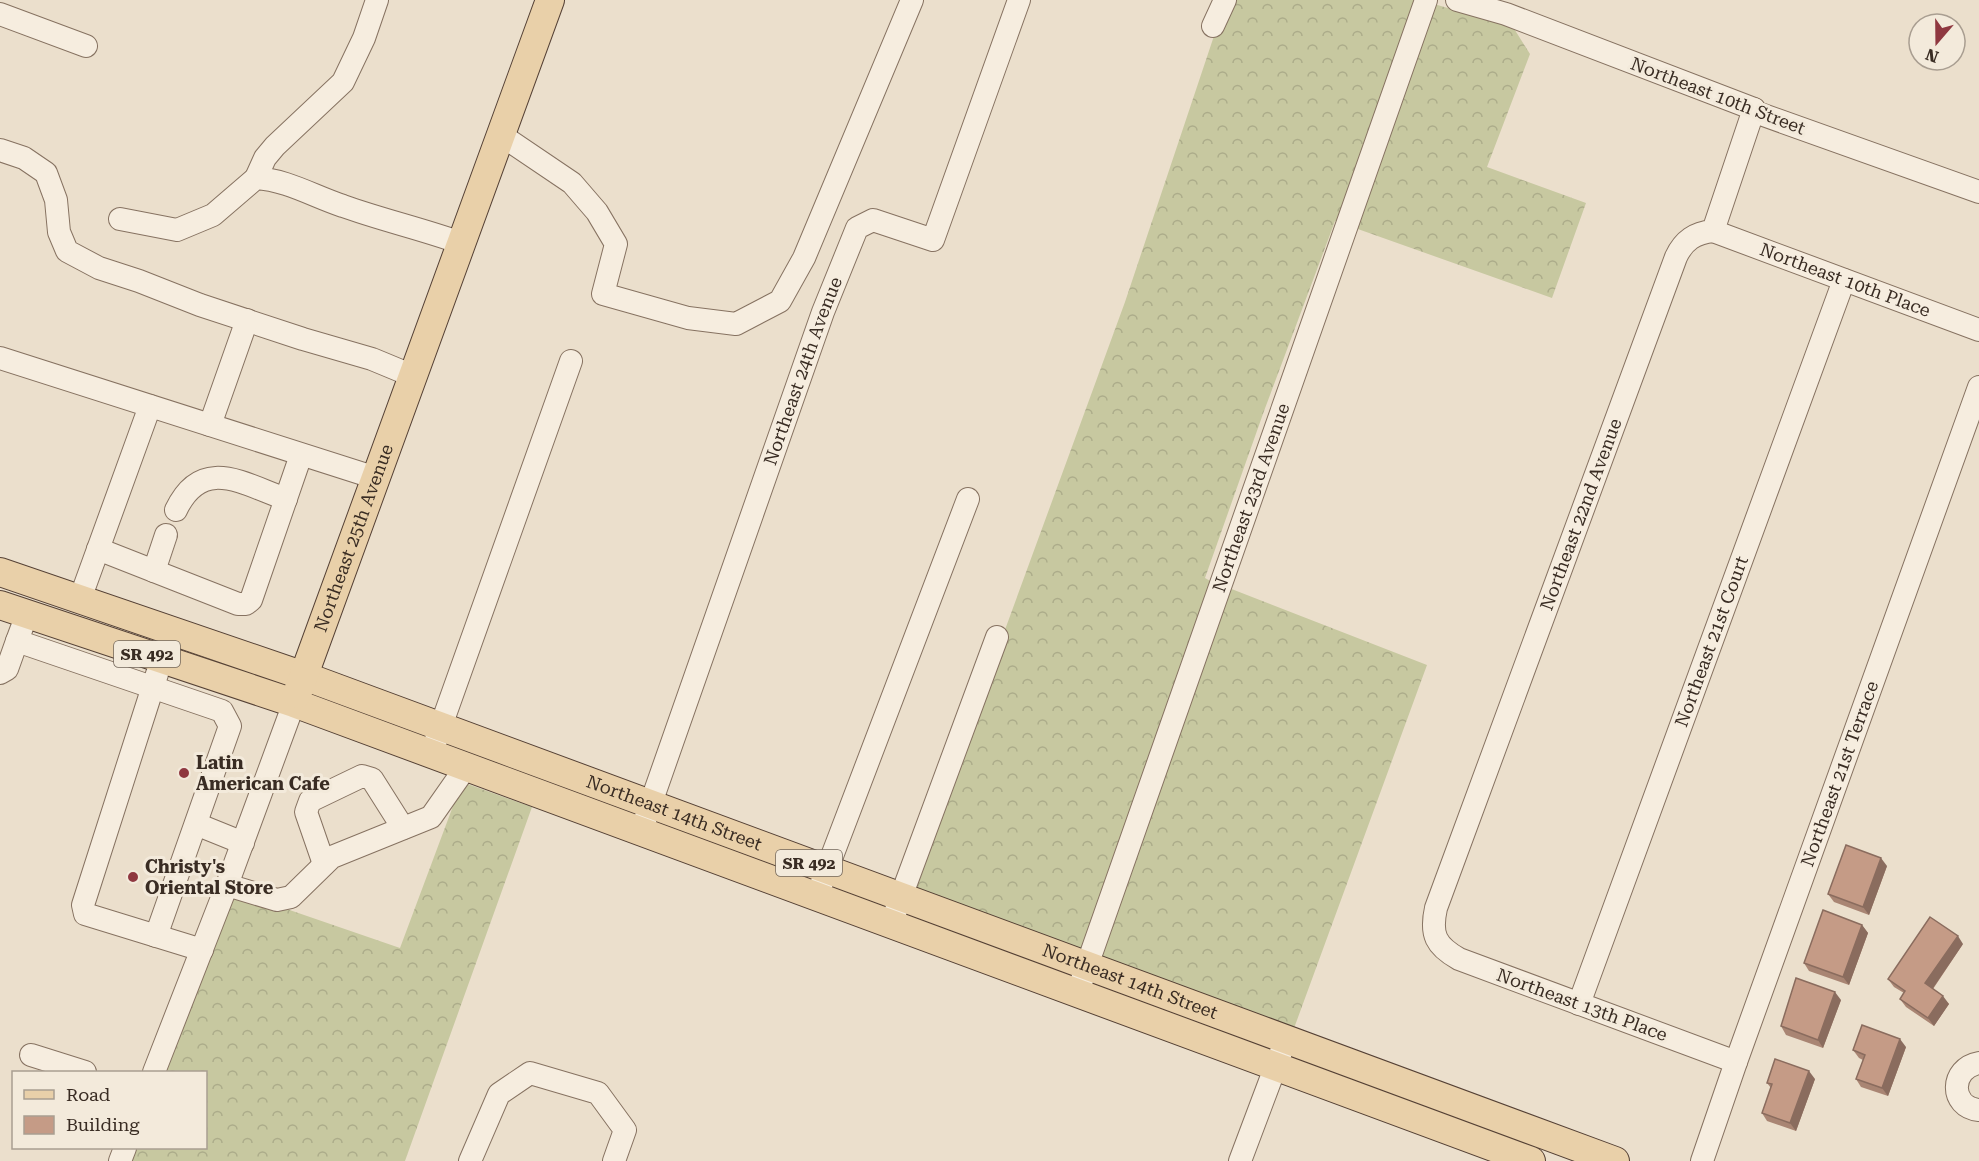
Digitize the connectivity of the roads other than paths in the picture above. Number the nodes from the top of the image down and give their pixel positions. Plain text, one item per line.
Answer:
1 (377, 0) edge
2 (550, 0) edge
3 (912, 0) edge
4 (1019, 0) edge
5 (1225, 0) edge
6 (1426, 0) edge
7 (1457, 0) edge
8 (1509, 7) edge
9 (0, 14) edge
10 (1213, 26) dead end
11 (86, 46) dead end
12 (1754, 109) junction
13 (501, 135) junction
14 (0, 150) edge
15 (256, 178) junction
16 (1979, 192) edge
17 (120, 219) dead end
18 (1713, 231) junction
19 (461, 243) junction
20 (1844, 280) junction
21 (247, 320) junction
22 (1979, 330) edge
23 (0, 358) edge
24 (571, 361) dead end
25 (413, 376) junction
26 (1979, 387) edge
27 (150, 406) junction
28 (210, 425) junction
29 (301, 455) junction
30 (376, 478) junction
31 (286, 499) junction
32 (968, 499) dead end
33 (176, 510) dead end
34 (166, 536) dead end
35 (98, 549) junction
36 (154, 571) junction
37 (0, 573) edge
38 (80, 599) junction
39 (0, 605) edge
40 (27, 614) junction
41 (997, 637) dead end
42 (105, 640) junction
43 (17, 641) junction
44 (162, 659) junction
45 (96, 668) junction
46 (0, 673) edge
47 (304, 676) junction
48 (153, 687) junction
49 (294, 703) junction
50 (440, 727) junction
51 (431, 754) junction
52 (466, 767) junction
53 (651, 804) junction
54 (196, 824) junction
55 (403, 828) junction
56 (641, 833) junction
57 (243, 843) junction
58 (324, 864) junction
59 (827, 869) junction
60 (227, 885) junction
61 (901, 897) junction
62 (817, 898) junction
63 (890, 926) junction
64 (156, 936) junction
65 (1435, 938) joint
66 (202, 950) junction
67 (1087, 966) junction
68 (1077, 994) junction
69 (1578, 1004) junction
70 (1286, 1039) junction
71 (31, 1055) dead end
72 (1978, 1059) edge
73 (1736, 1062) junction
74 (1275, 1067) junction
75 (82, 1071) edge
76 (154, 1071) edge
77 (1979, 1110) edge
78 (470, 1161) edge
79 (614, 1161) edge
80 (1240, 1161) edge
81 (1531, 1161) edge
82 (1615, 1161) edge
83 (1702, 1161) edge

1 - 15 street
2 - 13 main road, Northeast 25th Avenue
3 - 13 street
4 - 53 street, Northeast 24th Avenue
5 - 10 street
6 - 67 street, Northeast 23rd Avenue
7 - 8 street, Northeast 10th Street
8 - 12 street, Northeast 10th Street
9 - 11 street
12 - 16 street, Northeast 10th Street
12 - 18 street
13 - 19 main road, Northeast 25th Avenue
14 - 21 street
15 - 17 street
15 - 19 street
18 - 20 street, Northeast 10th Place
18 - 65 street, Northeast 22nd Avenue
19 - 25 main road, Northeast 25th Avenue
20 - 22 street, Northeast 10th Place
20 - 69 street, Northeast 21st Court
21 - 25 street
21 - 28 street
23 - 27 street
24 - 50 street
25 - 30 main road, Northeast 25th Avenue
26 - 73 street, Northeast 21st Terrace
27 - 28 street
27 - 35 street
28 - 29 street
29 - 30 street
29 - 31 street
30 - 47 main road, Northeast 25th Avenue
31 - 33 street
31 - 36 street
32 - 59 street
34 - 36 street
35 - 36 street
35 - 38 street
37 - 38 main road, Northeast 14th Street / SR 492
38 - 47 main road, Northeast 14th Street / SR 492
39 - 40 main road, Northeast 14th Street / SR 492
40 - 42 main road, Northeast 14th Street / SR 492
40 - 43 street
41 - 61 street
42 - 44 main road, Northeast 14th Street / SR 492
42 - 45 street
43 - 45 street
43 - 46 street
44 - 48 street
44 - 49 main road, Northeast 14th Street / SR 492
45 - 48 street
47 - 49 main road, Northeast 25th Avenue
47 - 50 main road, Northeast 14th Street / SR 492
48 - 54 street
48 - 64 street
49 - 51 main road, Northeast 14th Street / SR 492
49 - 57 street, Northeast 25th Avenue
50 - 51 street
50 - 53 main road, Northeast 14th Street / SR 492
51 - 52 main road, Northeast 14th Street / SR 492
52 - 55 street
52 - 56 main road, Northeast 14th Street / SR 492
53 - 56 street, Northeast 24th Avenue
53 - 59 main road, Northeast 14th Street / SR 492
54 - 57 street
54 - 64 street
55 - 58 street
55 - 58 street
56 - 62 main road, Northeast 14th Street / SR 492
57 - 60 street, Northeast 25th Avenue
58 - 60 street
59 - 61 main road, Northeast 14th Street / SR 492
59 - 62 street
60 - 66 street, Northeast 25th Avenue
61 - 63 street
61 - 67 main road, Northeast 14th Street / SR 492
62 - 63 main road, Northeast 14th Street / SR 492
63 - 68 main road, Northeast 14th Street / SR 492
64 - 66 street
65 - 69 street, Northeast 13th Place
66 - 76 street, Northeast 25th Avenue
67 - 68 street, Northeast 23rd Avenue
67 - 70 main road, Northeast 14th Street / SR 492
68 - 74 main road, Northeast 14th Street / SR 492
69 - 73 street, Northeast 13th Place
70 - 74 street
70 - 82 main road, Northeast 14th Street / SR 492
71 - 75 street
72 - 77 street
73 - 83 street, Northeast 21st Terrace
74 - 80 street
74 - 81 main road, Northeast 14th Street / SR 492
78 - 79 street

